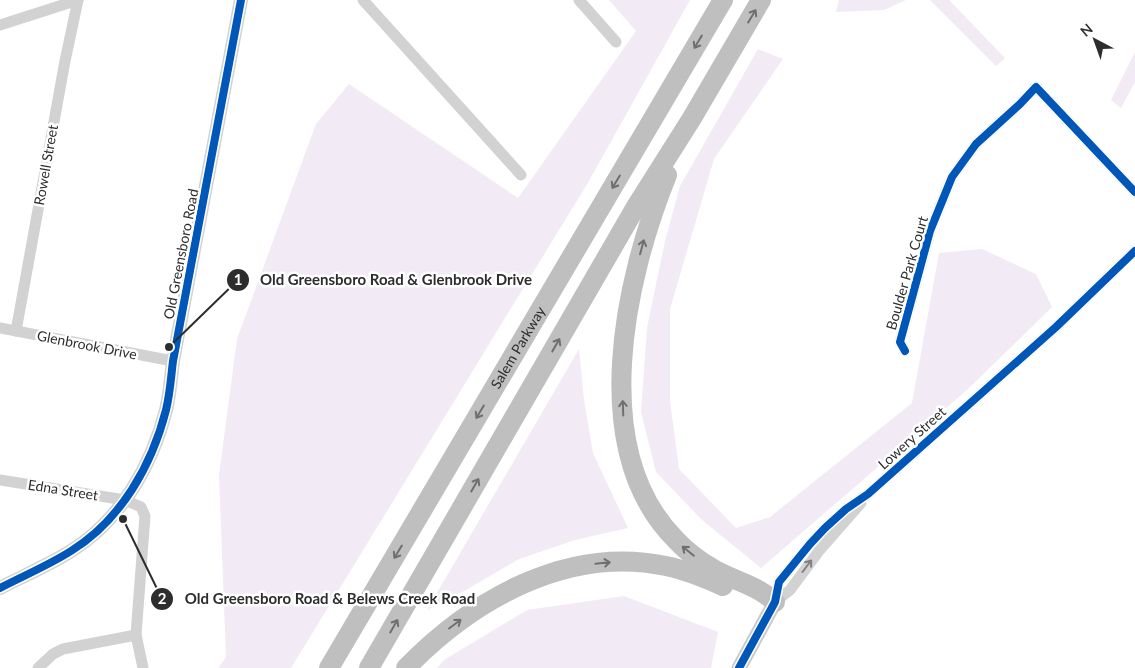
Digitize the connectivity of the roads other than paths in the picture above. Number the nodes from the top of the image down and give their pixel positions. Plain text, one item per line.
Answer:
1 (78, 0) edge
2 (241, 0) edge
3 (363, 0) edge
4 (579, 0) edge
5 (723, 0) edge
6 (762, 0) edge
7 (0, 25) edge
8 (616, 42) dead end
9 (692, 118) junction
10 (520, 175) dead end
11 (1135, 192) edge
12 (1135, 251) edge
13 (0, 328) edge
14 (16, 331) junction
15 (905, 351) dead end
16 (173, 361) junction
17 (0, 480) edge
18 (126, 500) junction
19 (0, 588) edge
20 (774, 602) junction
21 (136, 635) junction
22 (53, 654) junction
23 (38, 668) edge
24 (53, 668) edge
25 (143, 668) edge
26 (329, 668) edge
27 (369, 668) edge
28 (406, 668) edge
29 (739, 668) edge

1 - 7 street
1 - 14 street, Rowell Street
2 - 16 street, Old Greensboro Road
3 - 10 street
4 - 8 street
5 -> 26 highway, Salem Parkway
9 -> 6 highway
20 -> 9 highway
27 -> 9 highway
11 - 15 street, Boulder Park Court
12 - 20 street, Lowery Street
13 - 14 street, Glenbrook Drive
14 - 16 street, Glenbrook Drive
16 - 18 street, Old Greensboro Road
17 - 18 street, Edna Street
18 - 19 street, Old Greensboro Road
18 - 21 street
28 -> 20 highway
20 - 29 main road, Lowery Street
21 - 22 street
21 - 25 street
22 - 23 street
22 - 24 street

